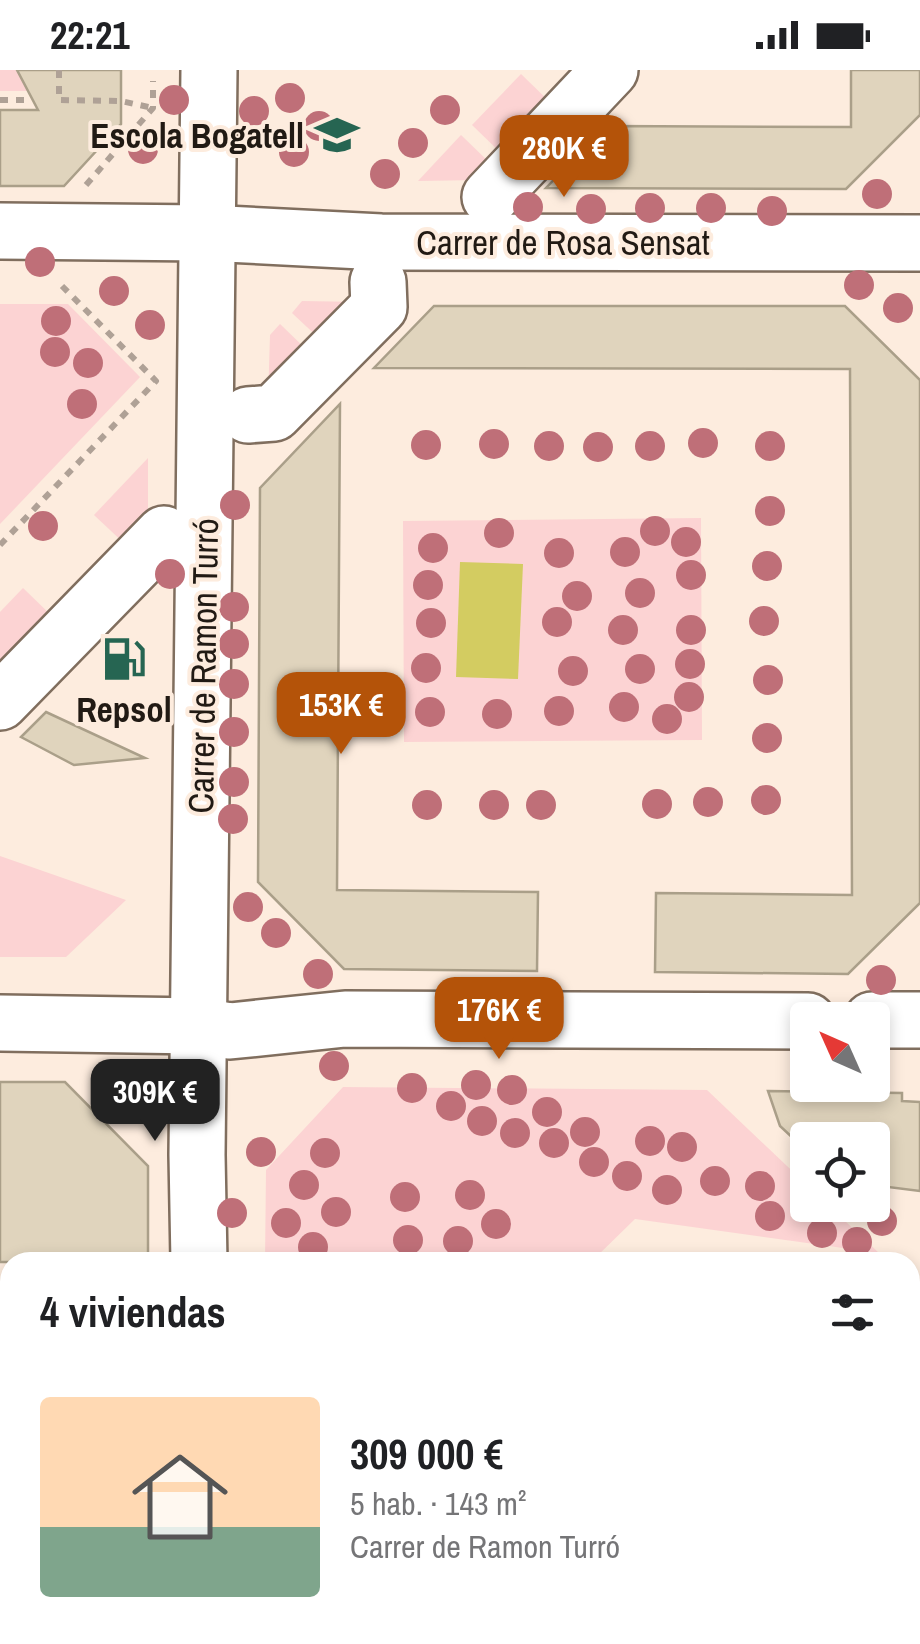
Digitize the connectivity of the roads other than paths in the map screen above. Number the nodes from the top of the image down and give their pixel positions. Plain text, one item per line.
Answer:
1 (209, 70) edge
2 (610, 70) edge
3 (490, 197) dead end
4 (0, 231) edge
5 (206, 233) junction
6 (920, 243) edge
7 (378, 282) dead end
8 (248, 415) dead end
9 (164, 534) dead end
10 (0, 702) edge
11 (890, 1020) edge
12 (920, 1020) edge
13 (790, 1021) edge
14 (0, 1024) edge
15 (199, 1026) junction
16 (199, 1252) edge

1 - 5 street, Carrer de Ramon Turró
2 - 3 street
4 - 5 street, Carrer de Rosa Sensat
5 - 6 street, Carrer de Rosa Sensat
5 - 15 street, Carrer de Ramon Turró
7 - 8 street
9 - 10 street
11 - 12 street
13 - 15 street
14 - 15 street
15 - 16 street, Carrer de Ramon Turró

